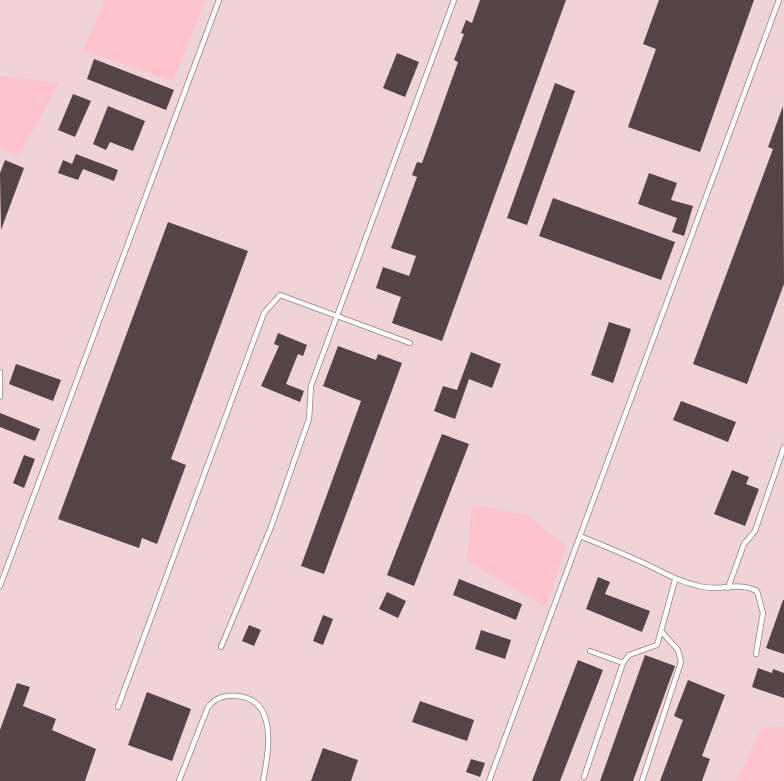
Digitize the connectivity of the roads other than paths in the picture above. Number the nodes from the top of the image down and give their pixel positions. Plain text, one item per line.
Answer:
1 (219, 0) edge
2 (454, 0) edge
3 (779, 0) edge
4 (337, 316) junction
5 (410, 344) dead end
6 (0, 372) edge
7 (0, 397) edge
8 (784, 447) edge
9 (580, 536) junction
10 (675, 580) junction
11 (0, 586) edge
12 (728, 588) junction
13 (661, 631) junction
14 (221, 647) dead end
15 (590, 651) dead end
16 (756, 654) dead end
17 (623, 663) junction
18 (118, 707) dead end
19 (584, 777) dead end
20 (179, 781) edge
21 (263, 781) edge
22 (489, 781) edge
23 (642, 781) edge

1 - 11 lane
2 - 4 lane
3 - 9 lane
4 - 5 lane
4 - 14 lane
4 - 18 lane
6 - 7 lane
8 - 12 lane
9 - 10 lane
9 - 22 lane
10 - 12 lane
10 - 13 lane
12 - 16 lane
13 - 17 lane
13 - 23 lane
15 - 17 lane
17 - 19 lane
20 - 21 lane

